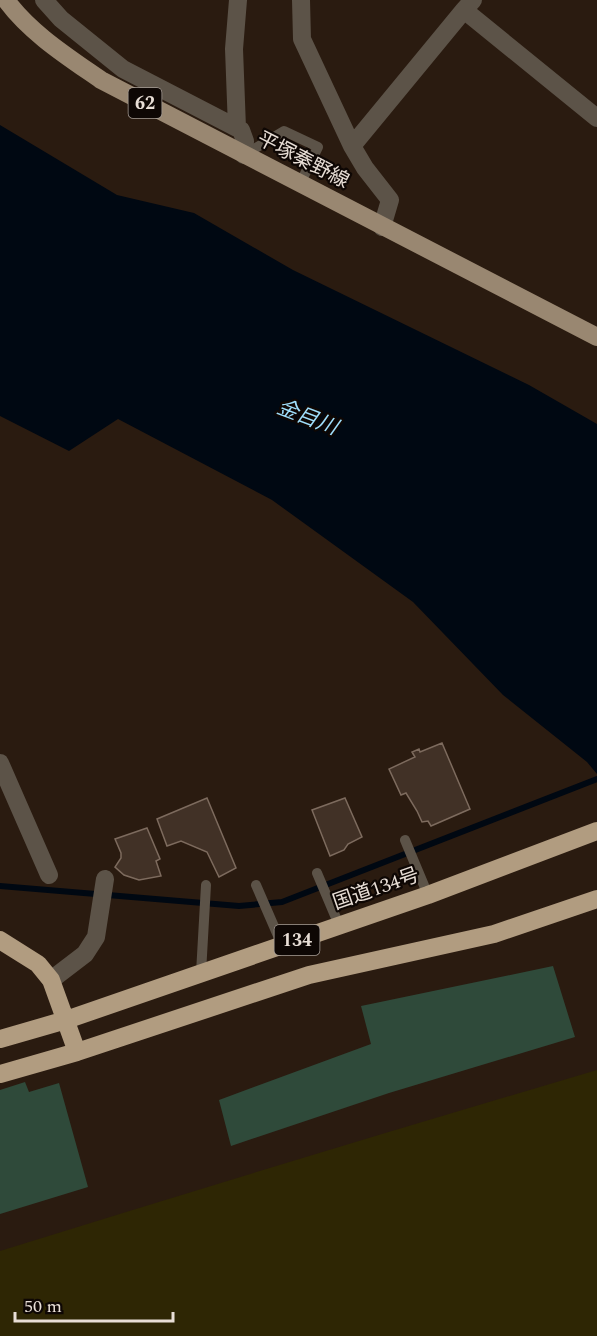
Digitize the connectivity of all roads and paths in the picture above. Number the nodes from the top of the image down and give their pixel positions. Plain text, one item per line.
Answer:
1 (6, 0) edge
2 (44, 0) edge
3 (238, 0) edge
4 (301, 0) edge
5 (468, 5) edge
6 (597, 118) edge
7 (237, 128) junction
8 (352, 146) junction
9 (244, 155) junction
10 (300, 184) junction
11 (382, 226) junction
12 (597, 337) edge
13 (0, 763) edge
14 (594, 832) edge
15 (405, 840) dead end
16 (317, 873) dead end
17 (49, 875) dead end
18 (105, 879) dead end
19 (206, 887) dead end
20 (258, 888) dead end
21 (428, 895) junction
22 (597, 899) edge
23 (339, 925) junction
24 (0, 940) edge
25 (282, 945) junction
26 (201, 973) junction
27 (51, 980) junction
28 (66, 1020) junction
29 (0, 1039) edge
30 (77, 1052) junction
31 (0, 1074) edge

1 - 9 main road, 平塚秦野線 / 62
2 - 7 street
3 - 7 street
4 - 8 street
5 - 6 street
5 - 8 street
7 - 9 street
8 - 11 street
9 - 10 main road, 平塚秦野線 / 62
9 - 10 lane
10 - 11 main road, 平塚秦野線 / 62
11 - 12 main road, 平塚秦野線 / 62
13 - 17 street
14 - 21 highway, 国道134号 / 134
15 - 21 lane
16 - 23 lane
18 - 27 street
19 - 26 lane
20 - 25 lane
21 - 23 highway, 国道134号 / 134
22 - 30 highway, 134
23 - 25 highway, 国道134号 / 134
24 - 27 highway
25 - 26 highway, 国道134号 / 134
26 - 28 highway, 国道134号 / 134
27 - 28 highway
28 - 29 highway, 国道134号 / 134
28 - 30 highway
30 - 31 highway, 134

